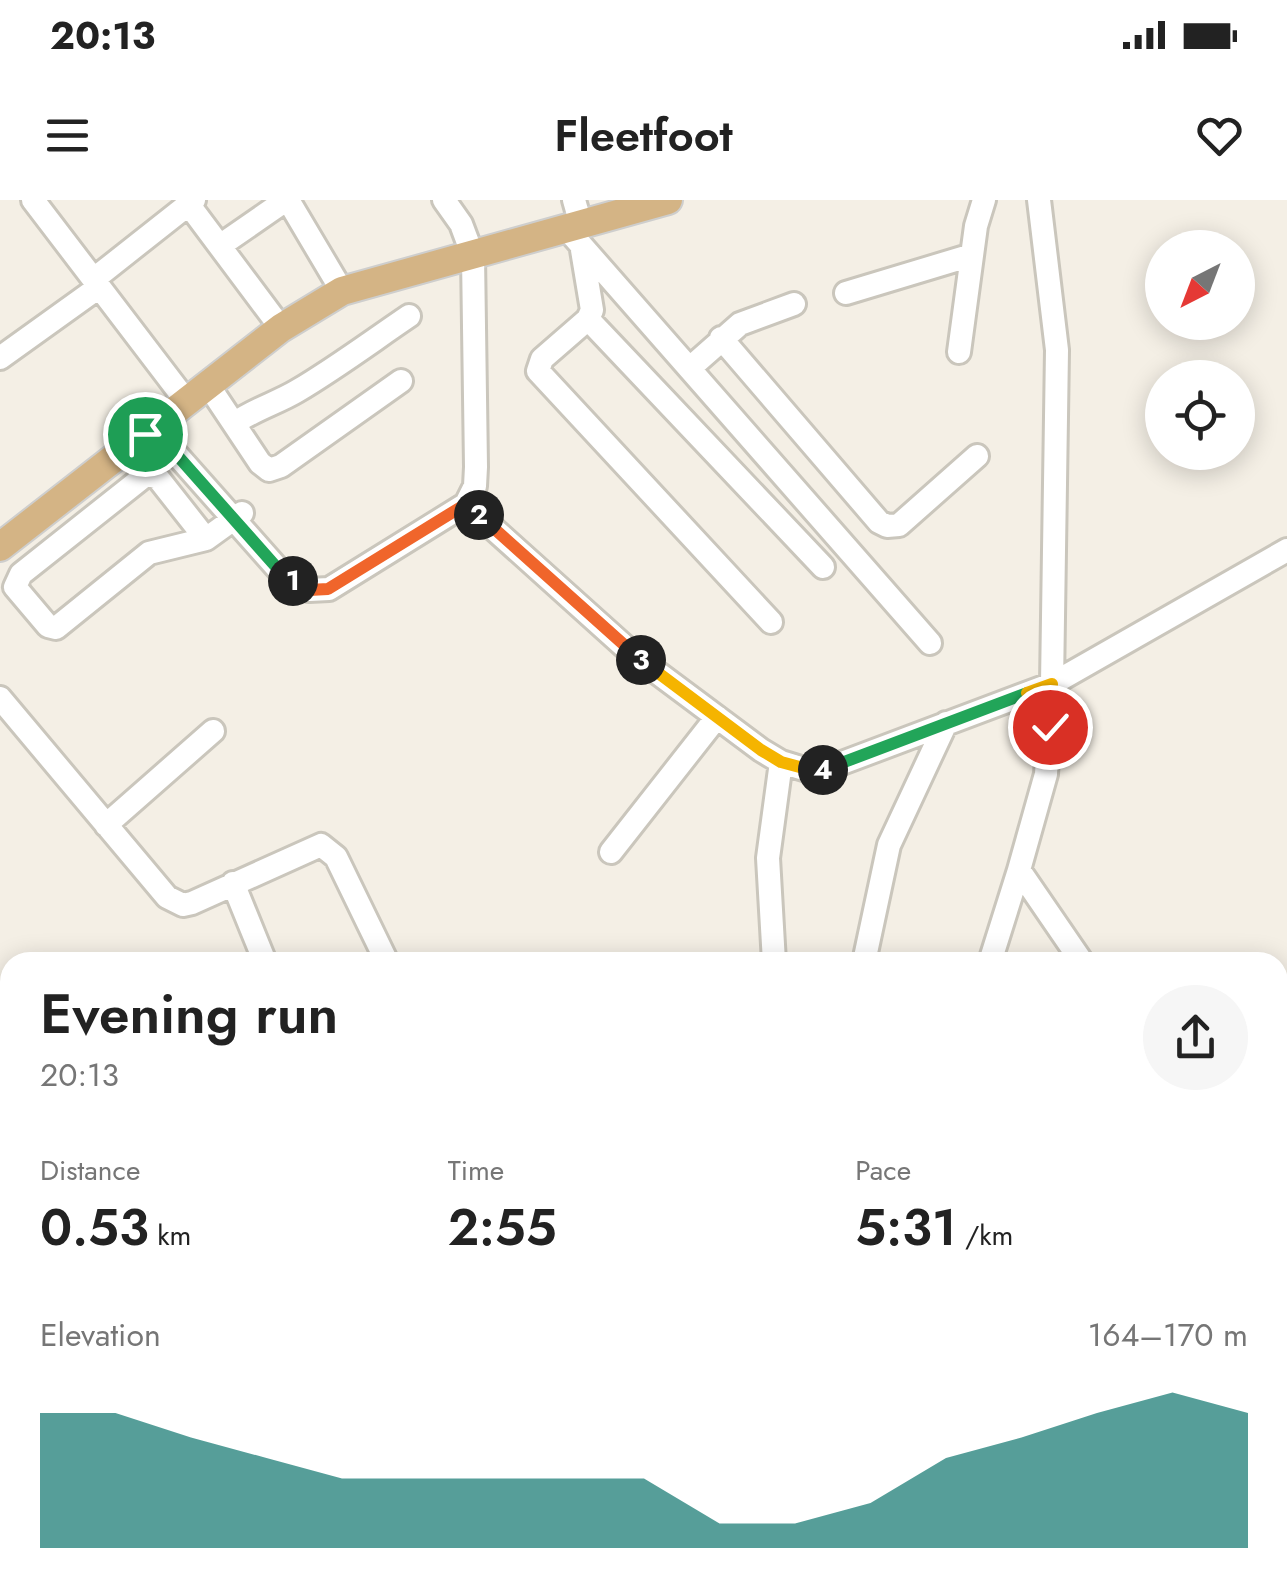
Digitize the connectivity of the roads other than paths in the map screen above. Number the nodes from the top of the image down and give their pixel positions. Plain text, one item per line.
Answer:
1 (34, 200) edge
2 (287, 200) edge
3 (444, 200) edge
4 (668, 200) edge
5 (984, 200) edge
6 (1039, 200) edge
7 (191, 202) edge
8 (576, 225) edge
9 (221, 245) junction
10 (972, 255) junction
11 (473, 256) junction
12 (96, 283) junction
13 (342, 290) junction
14 (846, 293) dead end
15 (794, 304) dead end
16 (409, 316) dead end
17 (588, 320) junction
18 (280, 328) junction
19 (721, 338) junction
20 (959, 352) dead end
21 (0, 358) edge
22 (690, 368) junction
23 (401, 380) dead end
24 (197, 394) junction
25 (775, 400) junction
26 (235, 423) junction
27 (158, 424) junction
28 (742, 429) junction
29 (976, 456) dead end
30 (828, 461) junction
31 (198, 471) junction
32 (796, 489) junction
33 (171, 494) junction
34 (466, 504) junction
35 (238, 516) junction
36 (206, 539) junction
37 (1, 544) edge
38 (1287, 550) edge
39 (822, 567) dead end
40 (771, 622) dead end
41 (930, 643) dead end
42 (1052, 684) junction
43 (0, 698) edge
44 (717, 717) junction
45 (946, 723) junction
46 (212, 730) dead end
47 (781, 762) junction
48 (106, 825) junction
49 (611, 852) dead end
50 (1019, 870) junction
51 (233, 883) junction
52 (261, 952) edge
53 (382, 952) edge
54 (773, 952) edge
55 (866, 952) edge
56 (993, 952) edge
57 (1075, 952) edge

1 - 12 street
2 - 9 street
2 - 13 street
3 - 11 street
4 - 8 main road
5 - 10 street
6 - 42 street
7 - 9 street
7 - 12 street
8 - 11 main road
8 - 17 street
8 - 22 street
9 - 18 street
10 - 14 street
10 - 20 street
11 - 13 main road
11 - 34 street
12 - 21 street
12 - 24 street
13 - 18 main road
15 - 19 street
16 - 26 street
17 - 39 street
17 - 40 street
18 - 24 main road
19 - 22 street
19 - 25 street
22 - 28 street
23 - 26 street
24 - 26 street
24 - 27 main road
25 - 28 street
25 - 30 street
27 - 31 street
27 - 37 main road
28 - 32 street
29 - 30 street
30 - 32 street
31 - 33 street
31 - 35 street
32 - 41 street
33 - 36 street
33 - 36 street
34 - 35 street
34 - 44 street
35 - 36 street
38 - 42 street
42 - 45 street
42 - 50 street
43 - 48 street
44 - 47 street
44 - 49 street
45 - 47 street
45 - 55 street
46 - 48 street
47 - 54 street
48 - 51 street
50 - 56 street
50 - 57 street
51 - 52 street
51 - 53 street

